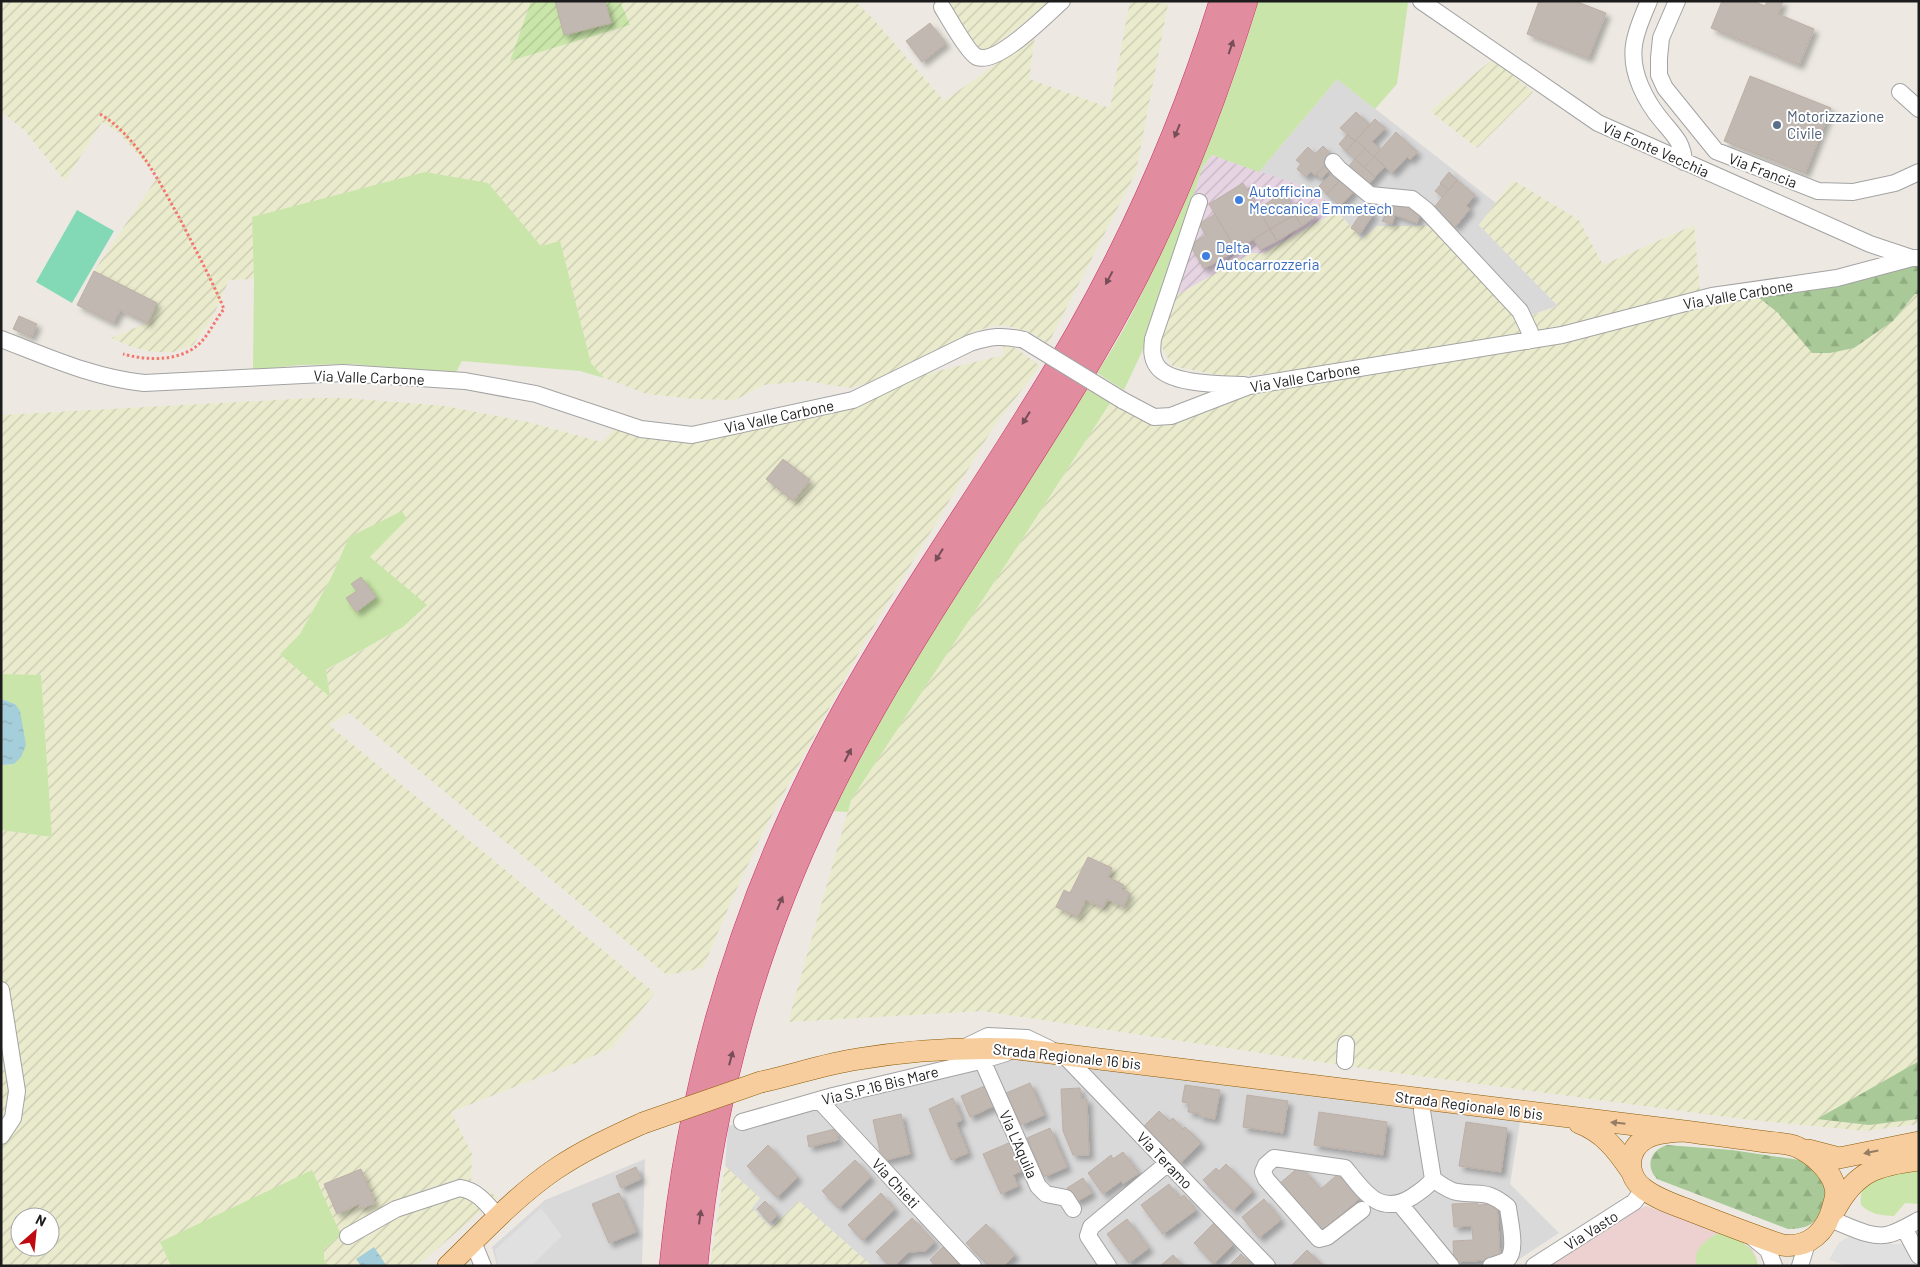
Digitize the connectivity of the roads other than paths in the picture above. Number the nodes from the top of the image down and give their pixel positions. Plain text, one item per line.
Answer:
1 (1062, 1) edge
2 (1222, 1) edge
3 (1245, 1) edge
4 (1422, 1) edge
5 (1649, 1) edge
6 (1678, 1) edge
7 (942, 7) dead end
8 (1204, 89) junction
9 (1900, 92) dead end
10 (1919, 109) edge
11 (1333, 162) dead end
12 (1684, 162) junction
13 (1919, 172) edge
14 (1200, 202) dead end
15 (1915, 258) edge
16 (1, 339) edge
17 (1528, 340) junction
18 (1249, 386) junction
19 (1, 990) edge
20 (1346, 1044) dead end
21 (962, 1049) junction
22 (1018, 1049) junction
23 (1061, 1053) junction
24 (982, 1060) junction
25 (1344, 1061) dead end
26 (1422, 1099) junction
27 (819, 1100) junction
28 (1562, 1117) junction
29 (742, 1122) dead end
30 (1684, 1131) junction
31 (1, 1136) edge
32 (1919, 1142) edge
33 (1796, 1146) junction
34 (1919, 1160) edge
35 (1168, 1163) junction
36 (1631, 1171) junction
37 (1433, 1179) junction
38 (1644, 1189) junction
39 (1400, 1204) junction
40 (1368, 1205) junction
41 (1073, 1209) dead end
42 (499, 1218) junction
43 (1830, 1219) junction
44 (1919, 1220) edge
45 (1904, 1228) junction
46 (1744, 1232) junction
47 (348, 1236) dead end
48 (473, 1242) junction
49 (1808, 1243) junction
50 (1919, 1256) edge
51 (448, 1266) edge
52 (484, 1266) edge
53 (672, 1266) edge
54 (695, 1266) edge
55 (973, 1266) edge
56 (1108, 1266) edge
57 (1267, 1266) edge
58 (1451, 1266) edge
59 (1491, 1266) edge
60 (1534, 1266) edge
61 (1774, 1266) edge
62 (1800, 1266) edge

1 - 7 street
2 - 8 highway
8 -> 3 highway
4 - 12 street, Via Fonte Vecchia
5 - 12 street
6 - 13 street, Via Francia
8 -> 53 highway
54 -> 8 highway
9 - 10 street
11 - 17 street
12 - 15 street, Via Fonte Vecchia
14 - 18 street
15 - 17 street, Via Valle Carbone
16 - 18 street, Via Valle Carbone, bridge
17 - 18 street, Via Valle Carbone
19 - 31 street
20 - 25 street
21 - 22 main road, Strada Regionale 16 bis
21 - 23 street
21 - 42 main road, Strada Regionale 16 bis, bridge
22 - 23 main road, Strada Regionale 16 bis
22 - 24 street, Via S.P.16 Bis Mare
23 - 26 main road, Strada Regionale 16 bis
23 - 35 street, Via Teramo
24 - 27 street, Via S.P.16 Bis Mare
24 - 41 street, Via L'Aquila
26 - 28 main road, Strada Regionale 16 bis
26 - 37 street
27 - 29 street, Via S.P.16 Bis Mare
27 - 55 street, Via Chieti
30 -> 28 main road, Strada Regionale 16 bis
28 - 36 main road, Strada Regionale 16 bis
30 - 33 main road
30 - 36 main road
32 -> 33 main road
33 - 43 main road
34 - 43 main road
35 - 56 street
35 - 57 street, Via Teramo
36 - 38 main road, Strada Regionale 16 bis
37 - 39 street
37 - 59 street
38 - 46 main road
38 - 60 street, Via Vasto
39 - 40 street
39 - 58 street
40 - 40 street
42 - 47 street
42 - 48 main road, Strada Regionale 16 bis
43 - 45 street
43 - 49 main road
44 - 45 street
45 - 50 street
46 - 49 main road
46 - 61 street
48 - 51 main road, Strada Regionale 16 bis
48 - 52 street
49 - 62 street

